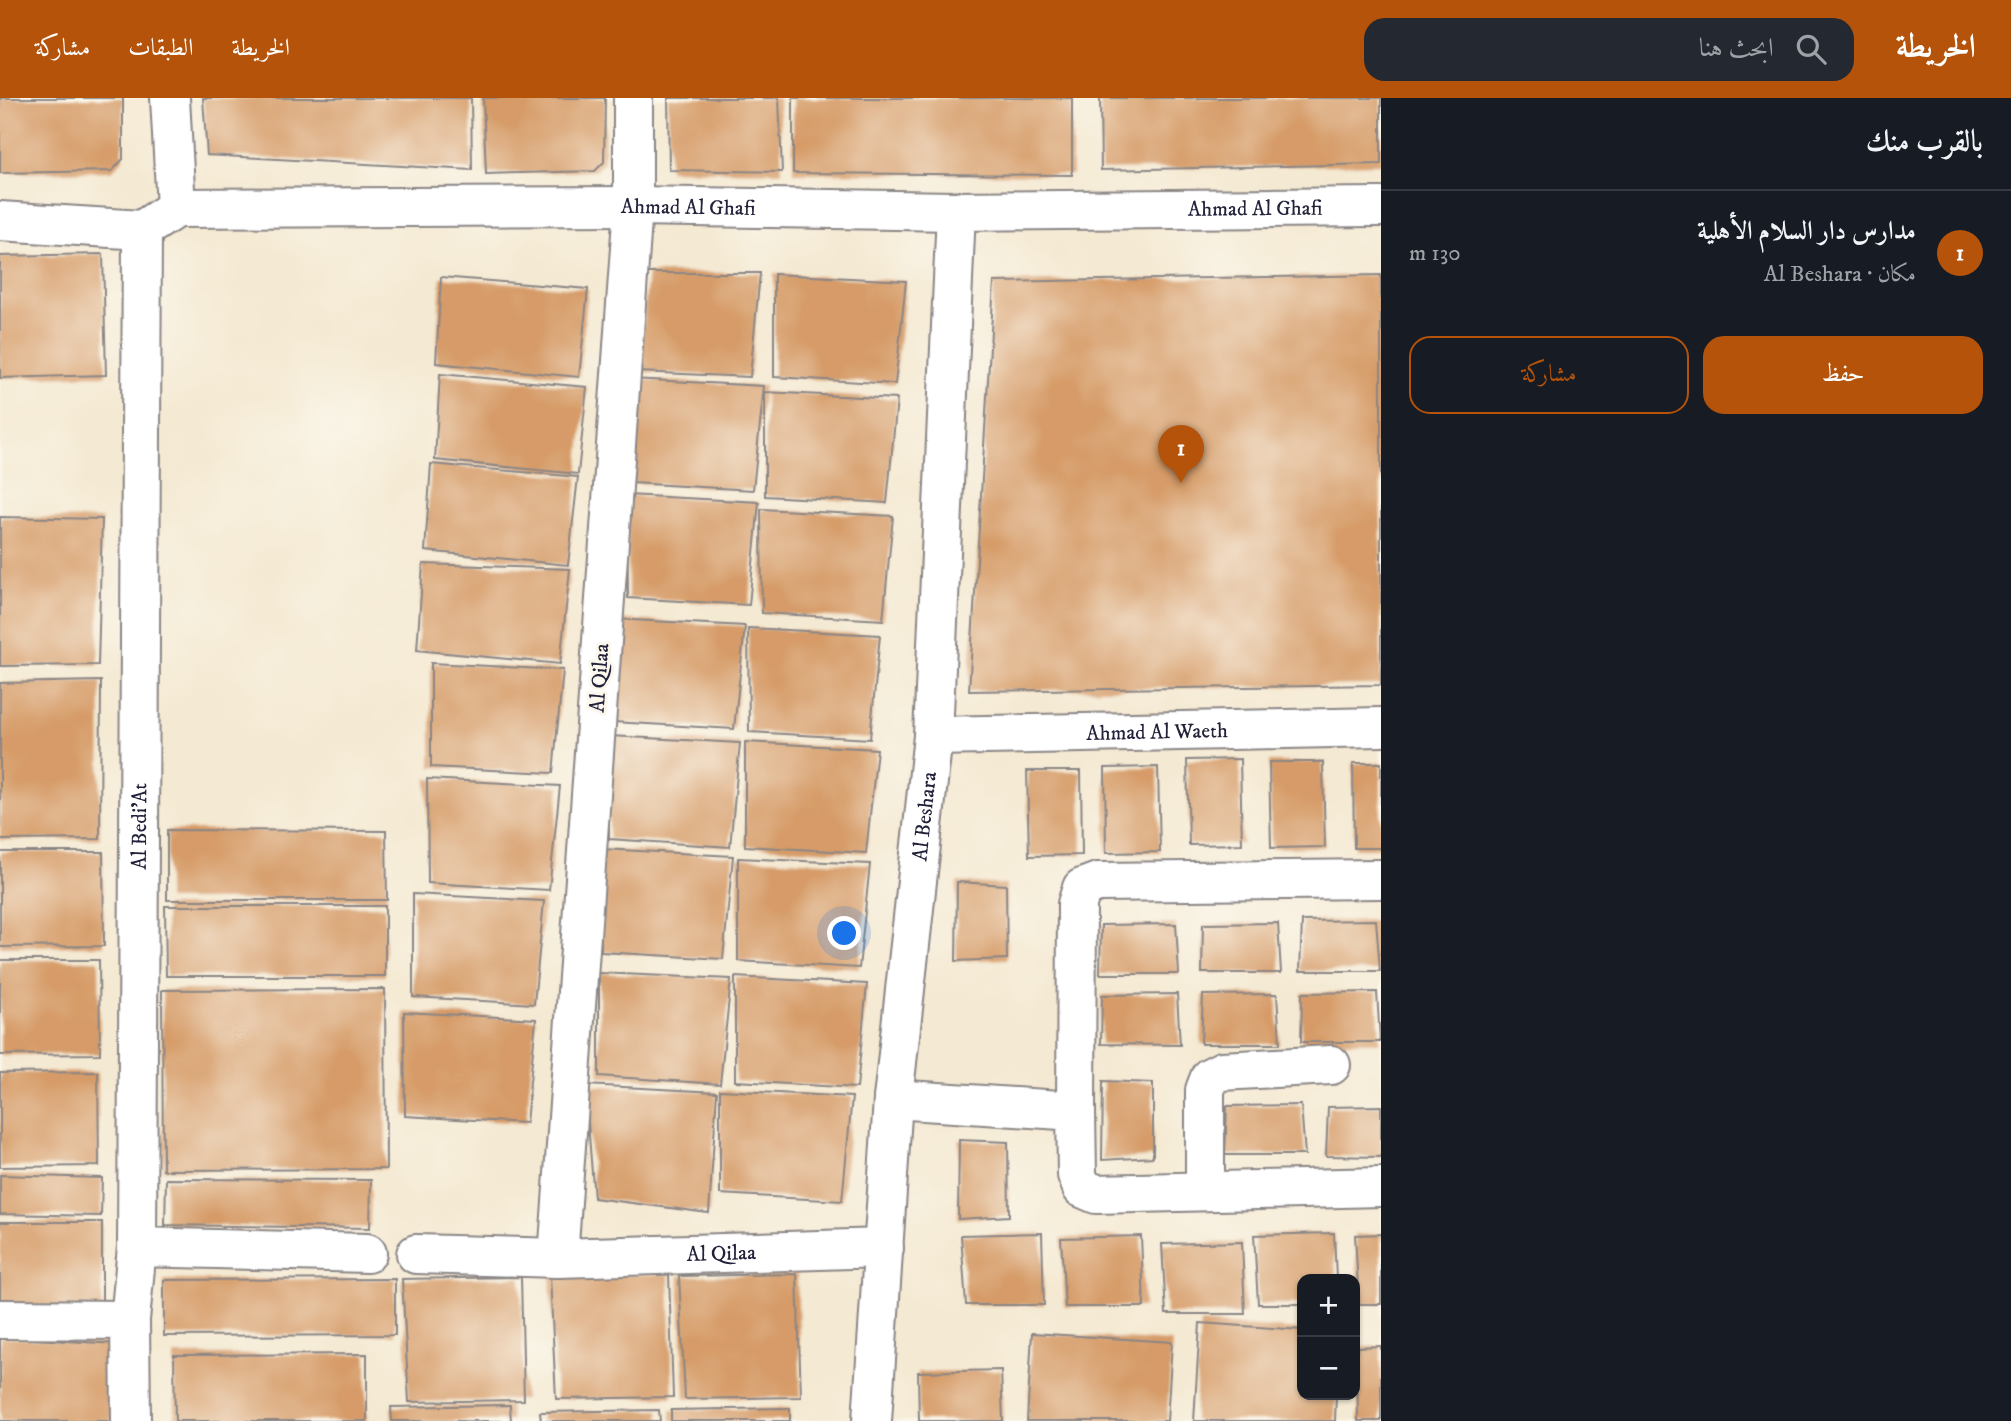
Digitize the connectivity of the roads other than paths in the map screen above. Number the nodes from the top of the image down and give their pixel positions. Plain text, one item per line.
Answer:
1 (170, 98) edge
2 (632, 98) edge
3 (633, 206) junction
4 (1381, 207) edge
5 (176, 208) junction
6 (956, 211) junction
7 (0, 222) edge
8 (142, 230) junction
9 (1381, 727) edge
10 (933, 736) junction
11 (1381, 879) edge
12 (1331, 1065) dead end
13 (893, 1099) junction
14 (1076, 1111) junction
15 (1381, 1187) edge
16 (1205, 1191) junction
17 (137, 1247) junction
18 (884, 1248) junction
19 (367, 1253) dead end
20 (416, 1254) dead end
21 (558, 1258) junction
22 (0, 1319) edge
23 (130, 1320) junction
24 (131, 1421) edge
25 (872, 1421) edge

1 - 5 street
2 - 3 street, Al Qilaa
3 - 5 street, Ahmad Al Ghafi
3 - 6 street, Ahmad Al Ghafi
3 - 21 street, Al Qilaa
4 - 6 street, Ahmad Al Ghafi
5 - 8 street
6 - 10 street, Al Beshara
7 - 8 street
8 - 17 street, Al Bedi'At
9 - 10 street, Ahmad Al Waeth
10 - 13 street, Al Beshara
11 - 14 street
12 - 16 street
13 - 14 street
13 - 18 street, Al Beshara
14 - 16 street
15 - 16 street
17 - 19 street
17 - 23 street, Al Bedi'At
18 - 21 street, Al Qilaa
18 - 25 street, Al Beshara
20 - 21 street, Al Qilaa
22 - 23 street
23 - 24 street, Al Bedi'At

